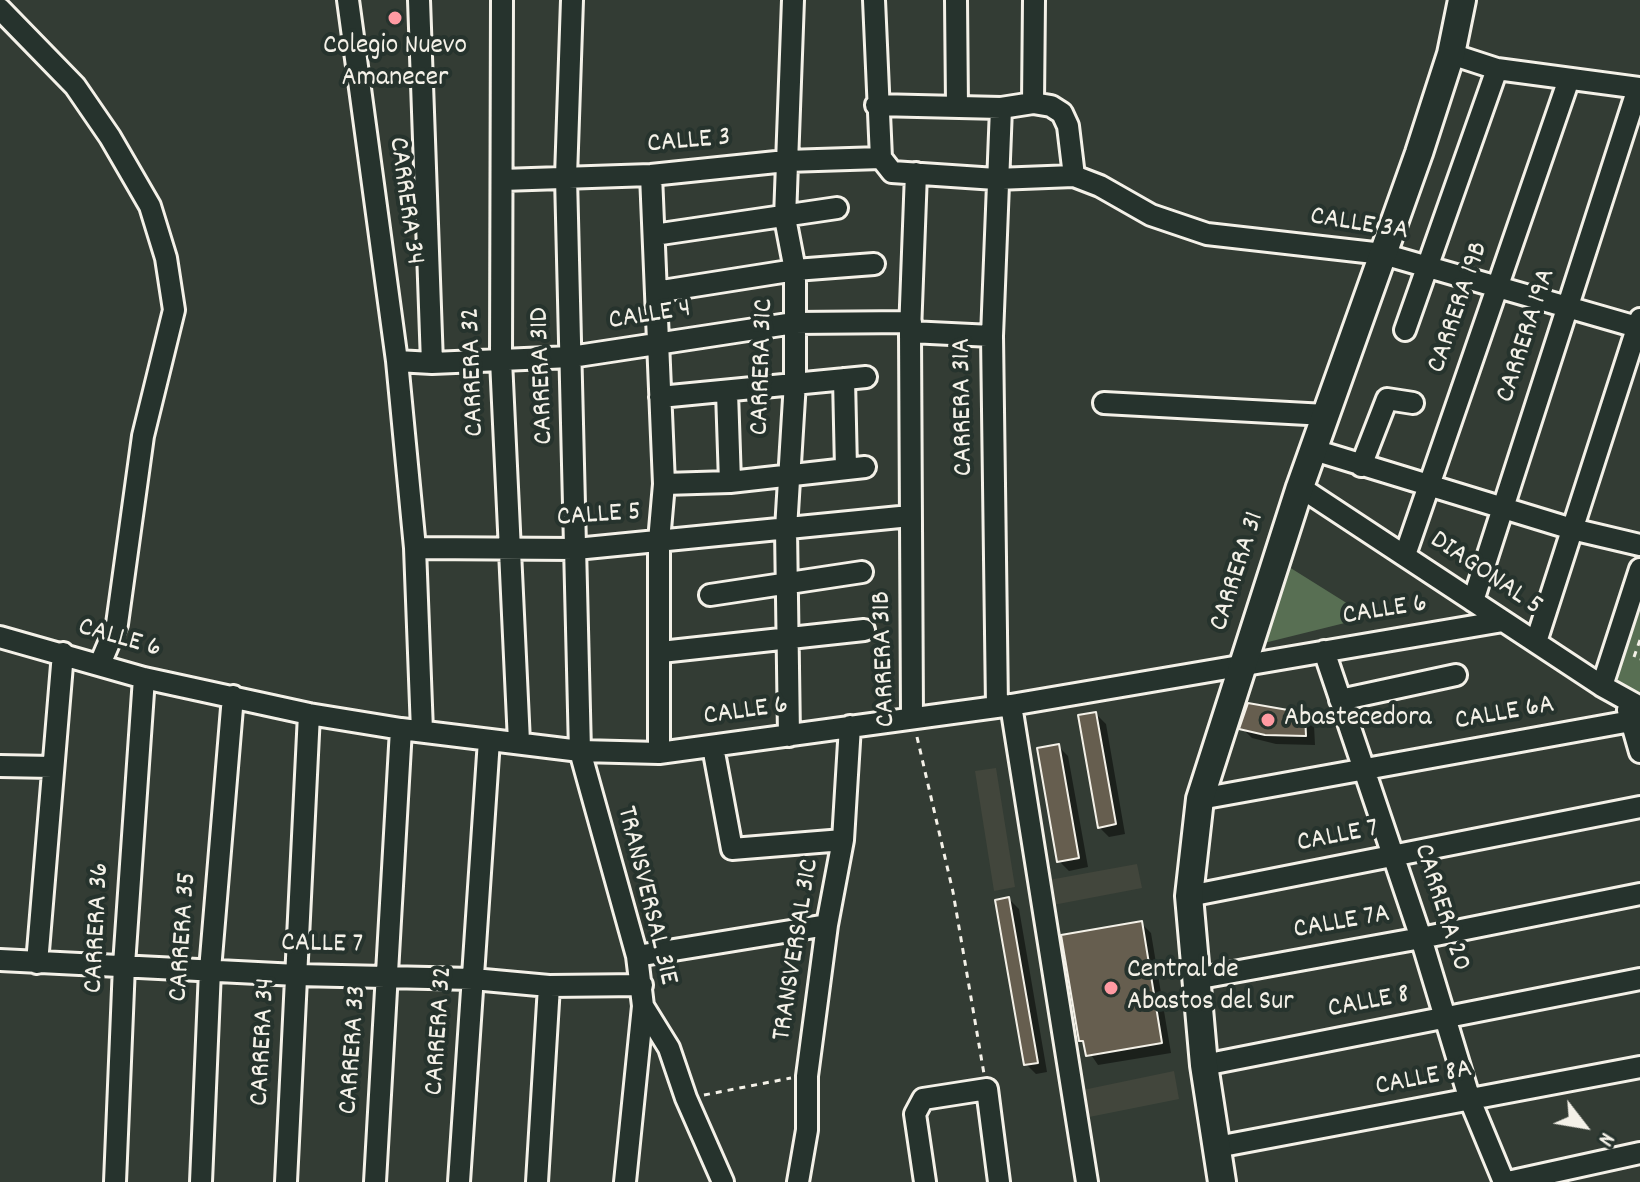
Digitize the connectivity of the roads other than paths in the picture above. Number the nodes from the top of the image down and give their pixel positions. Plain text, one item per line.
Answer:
1 (348, 0) edge
2 (419, 0) edge
3 (502, 0) edge
4 (572, 0) edge
5 (793, 0) edge
6 (874, 0) edge
7 (956, 0) edge
8 (1034, 0) edge
9 (1462, 0) edge
10 (0, 9) edge
11 (1451, 54) junction
12 (1497, 69) junction
13 (1569, 79) junction
14 (1639, 88) edge
15 (1033, 103) junction
16 (876, 105) junction
17 (957, 105) junction
18 (1001, 108) junction
19 (881, 158) junction
20 (786, 161) junction
21 (916, 173) junction
22 (651, 175) junction
23 (1074, 176) junction
24 (566, 177) junction
25 (996, 179) junction
26 (502, 180) junction
27 (837, 208) dead end
28 (785, 218) junction
29 (654, 235) junction
30 (1383, 254) junction
31 (874, 264) dead end
32 (1427, 266) junction
33 (795, 270) junction
34 (1497, 286) junction
35 (656, 292) junction
36 (1567, 306) junction
37 (794, 323) junction
38 (1639, 325) edge
39 (910, 327) junction
40 (1405, 330) dead end
41 (992, 336) junction
42 (660, 344) junction
43 (571, 357) junction
44 (501, 360) junction
45 (397, 361) junction
46 (432, 363) junction
47 (866, 377) dead end
48 (844, 379) junction
49 (795, 382) junction
50 (727, 392) junction
51 (660, 397) junction
52 (1104, 403) dead end
53 (1413, 403) dead end
54 (1326, 415) junction
55 (1314, 450) junction
56 (1361, 466) junction
57 (788, 475) junction
58 (730, 482) junction
59 (664, 484) junction
60 (1429, 485) junction
61 (1300, 487) junction
62 (1503, 506) junction
63 (910, 516) junction
64 (786, 529) junction
65 (1572, 529) junction
66 (659, 541) junction
67 (1640, 545) edge
68 (415, 548) junction
69 (511, 548) junction
70 (576, 549) junction
71 (1405, 555) junction
72 (1640, 569) edge
73 (862, 572) dead end
74 (787, 582) junction
75 (710, 595) dead end
76 (1473, 601) junction
77 (1503, 621) junction
78 (864, 630) dead end
79 (0, 637) edge
80 (787, 640) junction
81 (1536, 642) junction
82 (1324, 651) junction
83 (661, 652) junction
84 (63, 653) junction
85 (100, 664) junction
86 (1242, 665) junction
87 (1456, 675) dead end
88 (144, 678) junction
89 (1602, 686) junction
90 (233, 696) junction
91 (1340, 700) junction
92 (1004, 705) junction
93 (1632, 709) edge
94 (309, 714) junction
95 (912, 717) junction
96 (850, 726) junction
97 (401, 729) junction
98 (422, 731) junction
99 (789, 736) junction
100 (489, 740) junction
101 (519, 742) junction
102 (713, 747) junction
103 (580, 751) junction
104 (1640, 752) edge
105 (659, 753) junction
106 (0, 766) edge
107 (52, 767) junction
108 (1364, 769) junction
109 (1200, 799) junction
110 (1640, 807) edge
111 (843, 840) junction
112 (1394, 856) junction
113 (1640, 894) edge
114 (1189, 896) junction
115 (827, 925) junction
116 (1421, 938) junction
117 (637, 956) junction
118 (0, 960) edge
119 (37, 963) junction
120 (124, 965) junction
121 (210, 970) junction
122 (297, 975) junction
123 (388, 975) junction
124 (473, 979) junction
125 (1195, 979) junction
126 (1640, 979) edge
127 (549, 986) junction
128 (643, 996) junction
129 (1447, 1017) junction
130 (1204, 1065) junction
131 (1640, 1067) edge
132 (1470, 1100) junction
133 (1217, 1147) junction
134 (1640, 1153) edge
135 (115, 1182) edge
136 (201, 1182) edge
137 (286, 1182) edge
138 (375, 1182) edge
139 (459, 1182) edge
140 (537, 1182) edge
141 (625, 1182) edge
142 (723, 1182) edge
143 (798, 1182) edge
144 (925, 1182) edge
145 (999, 1182) edge
146 (1087, 1182) edge
147 (1222, 1182) edge
148 (1506, 1182) edge

1 - 45 street, CARRERA 34
2 - 46 street
3 - 26 street, CARRERA 32
4 - 24 street, CARRERA 31D
5 - 20 street, CARRERA 31C
6 - 16 street
7 - 17 street
8 - 15 street
9 - 11 main road, CARRERA 31
10 - 85 street
11 - 12 street
11 - 30 main road, CARRERA 31
12 - 13 street
12 - 32 street
13 - 14 street
13 - 34 street, CARRERA 19B
14 - 36 street, CARRERA 19A
15 - 18 street
15 - 23 street
16 - 17 street
16 - 19 street
17 - 18 street
18 - 25 street, CARRERA 31A
19 - 20 street, CALLE 3
19 - 21 street
20 - 22 street, CALLE 3
20 - 28 street, CARRERA 31C
21 - 25 street
21 - 39 street, CARRERA 31B
22 - 24 street, CALLE 3
22 - 29 street
23 - 25 street
23 - 30 street, CALLE 3A
24 - 26 street, CALLE 3
24 - 43 street, CARRERA 31D
25 - 41 street, CARRERA 31A
26 - 44 street, CARRERA 32
27 - 28 street
28 - 29 street
28 - 33 street, CARRERA 31C
29 - 35 street
30 - 32 street, CALLE 3A
30 - 54 main road, CARRERA 31
31 - 33 street
32 - 34 street, CALLE 3A
32 - 40 street
33 - 35 street
33 - 37 street, CARRERA 31C
34 - 36 street, CALLE 3A
34 - 60 street, CARRERA 19B
35 - 42 street
36 - 38 street, CALLE 3A
36 - 62 street, CARRERA 19A
37 - 39 street, CALLE 4
37 - 42 street, CALLE 4
37 - 49 street, CARRERA 31C
38 - 65 street
39 - 41 street, CALLE 4
39 - 63 street, CARRERA 31B
41 - 92 street, CARRERA 31A
42 - 43 street, CALLE 4
42 - 51 street
43 - 44 street, CALLE 4
43 - 70 street, CARRERA 31D
44 - 46 street, CALLE 4
44 - 69 street, CARRERA 32
45 - 46 street, CALLE 4
45 - 68 street
47 - 48 street
48 - 49 street
48 - 57 street
49 - 50 street
49 - 57 street, CARRERA 31C
50 - 51 street
50 - 58 street
51 - 59 street
52 - 54 street
53 - 56 street
54 - 55 main road, CARRERA 31
55 - 56 street
55 - 61 main road, CARRERA 31
56 - 60 street
57 - 58 street
57 - 64 street, CARRERA 31C
58 - 59 street
59 - 66 street
60 - 62 street
60 - 71 street, CARRERA 19B
61 - 71 street, DIAGONAL 5
61 - 86 main road, CARRERA 31
62 - 65 street
62 - 76 street, CARRERA 19A
63 - 64 street, CALLE 5
63 - 95 street, CARRERA 31B
64 - 66 street, CALLE 5
64 - 74 street, CARRERA 31C
65 - 67 street
65 - 81 street
66 - 70 street, CALLE 5
66 - 83 street
68 - 69 street, CALLE 5
68 - 98 street
69 - 70 street, CALLE 5
69 - 101 street, CARRERA 32
70 - 103 street, CARRERA 31D
71 - 76 street, DIAGONAL 5
72 - 89 street
73 - 74 street
74 - 75 street
74 - 80 street, CARRERA 31C
76 - 77 street, DIAGONAL 5
77 - 81 street, DIAGONAL 5
77 - 82 street, CALLE 6
78 - 80 street
79 - 84 street, CALLE 6
80 - 83 street
80 - 99 street, CARRERA 31C
81 - 89 street, DIAGONAL 5
82 - 86 street, CALLE 6
82 - 91 street, CARRERA 20
83 - 105 street
84 - 85 street, CALLE 6
84 - 107 street
85 - 88 street, CALLE 6
86 - 92 street, CALLE 6
86 - 109 main road, CARRERA 31
87 - 91 street
88 - 90 street, CALLE 6
88 - 120 street, CARRERA 36
89 - 93 street, DIAGONAL 5
90 - 94 street, CALLE 6
90 - 121 street, CARRERA 35
91 - 108 street, CARRERA 20
92 - 95 street, CALLE 6
92 - 146 street, CARRERA 31A
93 - 104 street
93 - 108 street, CALLE 6A
94 - 97 street, CALLE 6
94 - 122 street, CARRERA 34
95 - 96 street, CALLE 6
96 - 99 street, CALLE 6
96 - 111 street, TRANSVERSAL 31C
97 - 98 street, CALLE 6
97 - 123 street, CARRERA 33
98 - 100 street, CALLE 6
99 - 102 street, CALLE 6
100 - 101 street, CALLE 6
100 - 124 street, CARRERA 32
101 - 103 street, CALLE 6
102 - 105 street, CALLE 6
102 - 111 street
103 - 105 street, CALLE 6
103 - 117 street, TRANSVERSAL 31E
106 - 107 street
107 - 119 street
108 - 109 street, CALLE 6A
108 - 112 street, CARRERA 20
109 - 114 main road, CARRERA 31
110 - 112 street, CALLE 7
111 - 115 street, TRANSVERSAL 31C
112 - 114 street, CALLE 7
112 - 116 street, CARRERA 20
113 - 116 street, CALLE 7A
114 - 125 main road, CARRERA 31
115 - 117 street
115 - 143 street, TRANSVERSAL 31C
116 - 125 street, CALLE 7A
116 - 129 street, CARRERA 20
117 - 128 street, TRANSVERSAL 31E
118 - 119 street, CALLE 7
119 - 120 street, CALLE 7
120 - 121 street, CALLE 7
120 - 135 street, CARRERA 36
121 - 122 street, CALLE 7
121 - 136 street, CARRERA 35
122 - 123 street, CALLE 7
122 - 137 street, CARRERA 34
123 - 124 street, CALLE 7
123 - 138 street, CARRERA 33
124 - 127 street, CALLE 7
124 - 139 street, CARRERA 32
125 - 130 main road, CARRERA 31
126 - 129 street, CALLE 8
127 - 128 street, CALLE 7
127 - 140 street
128 - 141 street
128 - 142 street, TRANSVERSAL 31E
129 - 130 street, CALLE 8
129 - 132 street, CARRERA 20
130 - 133 main road, CARRERA 31
131 - 132 street, CALLE 8A
132 - 133 street, CALLE 8A
132 - 148 street, CARRERA 20
133 - 147 main road, CARRERA 31
134 - 148 street
144 - 145 street

